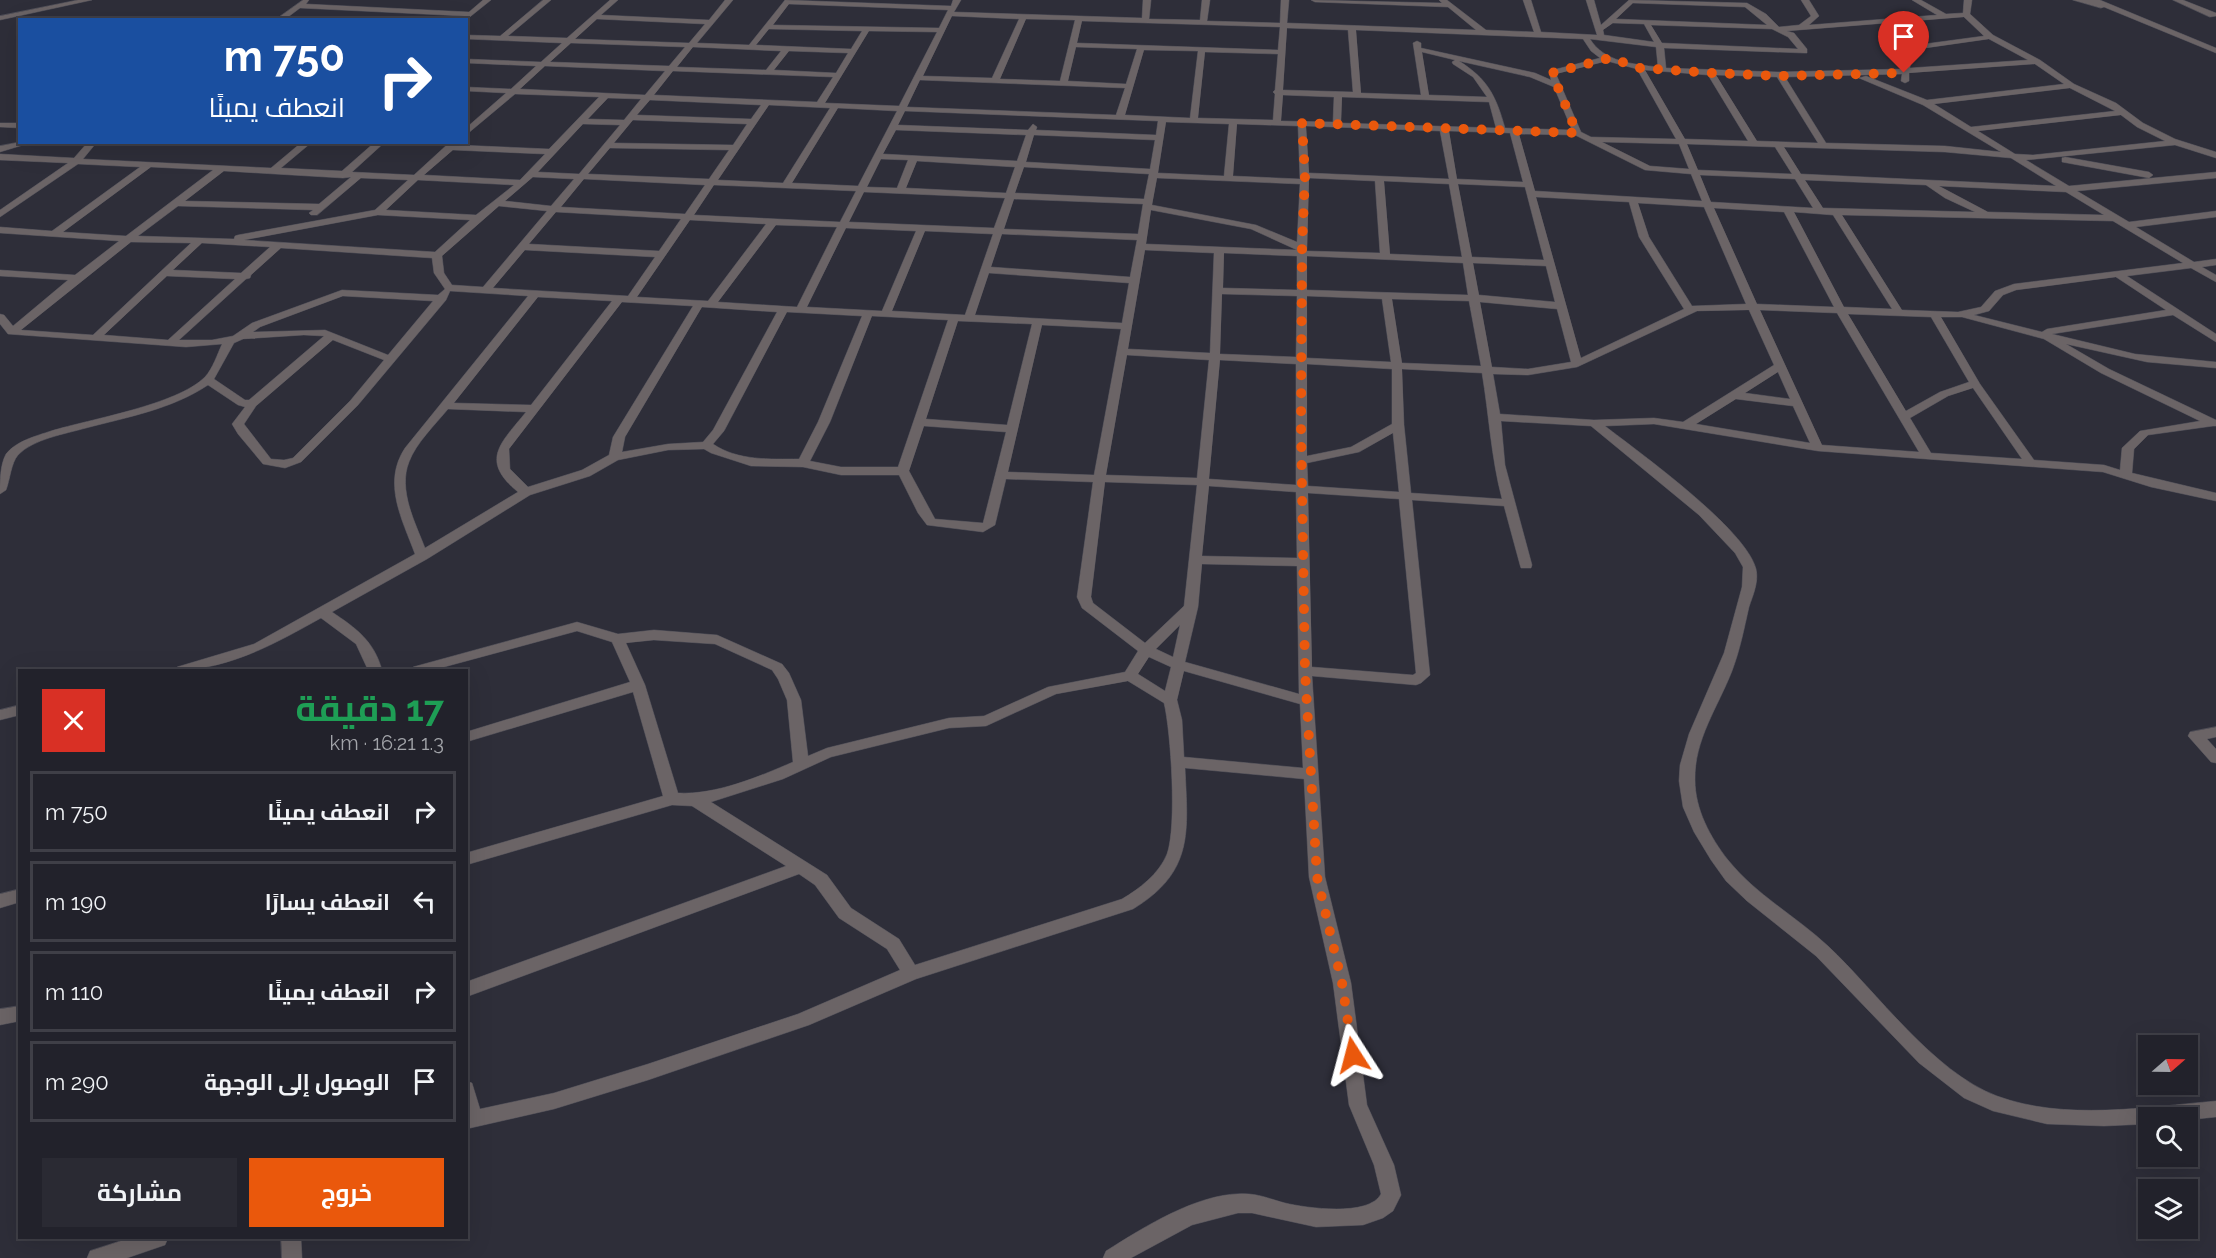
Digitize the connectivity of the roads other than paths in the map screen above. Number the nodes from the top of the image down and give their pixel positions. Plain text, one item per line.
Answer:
1 (88, 0) edge
2 (307, 0) edge
3 (487, 0) edge
4 (547, 0) edge
5 (614, 0) edge
6 (723, 0) edge
7 (729, 0) edge
8 (1147, 0) edge
9 (1206, 0) edge
10 (1285, 0) edge
11 (1315, 0) edge
12 (1527, 0) edge
13 (1590, 0) edge
14 (1805, 0) edge
15 (1916, 0) edge
16 (1968, 0) edge
17 (2077, 0) edge
18 (2094, 0) edge
19 (2177, 0) edge
20 (2190, 0) edge
21 (788, 1) edge
22 (1352, 1) edge
23 (1447, 2) edge
24 (1705, 2) edge
25 (2104, 2) edge
26 (1746, 3) edge
27 (298, 6) junction
28 (953, 7) edge
29 (2123, 12) junction
30 (2215, 12) edge
31 (471, 14) junction
32 (1966, 15) junction
33 (595, 17) junction
34 (1023, 17) junction
35 (1945, 17) junction
36 (0, 18) edge
37 (281, 18) edge
38 (466, 18) edge
39 (1079, 18) junction
40 (1146, 21) junction
41 (1613, 21) junction
42 (710, 22) junction
43 (1646, 22) junction
44 (1203, 23) junction
45 (1281, 25) junction
46 (769, 27) junction
47 (1801, 27) junction
48 (1352, 28) junction
49 (1776, 28) junction
50 (867, 29) junction
51 (940, 30) junction
52 (1415, 30) junction
53 (1484, 32) junction
54 (1600, 33) junction
55 (1538, 34) junction
56 (2181, 35) junction
57 (1585, 36) junction
58 (468, 37) edge
59 (1989, 37) junction
60 (502, 38) junction
61 (569, 41) junction
62 (2216, 44) edge
63 (691, 45) junction
64 (1074, 45) junction
65 (1660, 45) junction
66 (751, 47) junction
67 (1141, 47) junction
68 (787, 48) junction
69 (1202, 49) junction
70 (1418, 49) junction
71 (855, 51) junction
72 (2216, 51) edge
73 (1280, 52) junction
74 (1446, 57) junction
75 (1610, 58) junction
76 (468, 61) edge
77 (2037, 62) junction
78 (543, 64) junction
79 (1640, 68) junction
80 (669, 69) junction
81 (1662, 70) junction
82 (768, 73) junction
83 (1711, 73) junction
84 (1904, 73) junction
85 (839, 75) junction
86 (1852, 75) junction
87 (1780, 76) junction
88 (918, 78) junction
89 (995, 81) junction
90 (1063, 84) junction
91 (1556, 85) junction
92 (1128, 86) junction
93 (2071, 86) junction
94 (468, 89) edge
95 (512, 91) junction
96 (1277, 92) junction
97 (1903, 92) junction
98 (1338, 94) junction
99 (606, 95) junction
100 (1357, 95) junction
101 (648, 97) junction
102 (1425, 97) junction
103 (1493, 100) junction
104 (767, 102) junction
105 (1926, 103) junction
106 (820, 104) junction
107 (836, 105) junction
108 (903, 108) junction
109 (2124, 112) junction
110 (1039, 115) junction
111 (1120, 117) junction
112 (1163, 118) junction
113 (1194, 119) junction
114 (629, 120) junction
115 (581, 121) junction
116 (1233, 121) junction
117 (753, 122) junction
118 (1277, 122) junction
119 (1302, 123) junction
120 (1337, 124) junction
121 (0, 125) edge
122 (18, 126) edge
123 (894, 127) junction
124 (1444, 128) junction
125 (1972, 129) junction
126 (1501, 130) junction
127 (468, 131) edge
128 (1514, 131) junction
129 (1030, 133) junction
130 (1577, 133) junction
131 (1159, 138) junction
132 (1586, 138) junction
133 (1682, 142) junction
134 (2177, 142) junction
135 (21, 144) edge
136 (91, 144) edge
137 (306, 144) edge
138 (379, 144) edge
139 (1754, 144) junction
140 (454, 145) edge
141 (609, 145) junction
142 (1778, 145) junction
143 (1824, 146) junction
144 (734, 148) junction
145 (0, 149) edge
146 (553, 152) junction
147 (2216, 155) edge
148 (878, 156) junction
149 (2016, 156) junction
150 (2051, 157) junction
151 (0, 158) edge
152 (11, 158) junction
153 (913, 159) junction
154 (74, 163) junction
155 (1021, 163) junction
156 (0, 165) edge
157 (148, 165) junction
158 (222, 168) junction
159 (272, 171) junction
160 (1693, 172) junction
161 (531, 174) junction
162 (1153, 174) junction
163 (343, 175) junction
164 (2216, 175) edge
165 (358, 176) junction
166 (583, 176) junction
167 (1799, 177) junction
168 (2165, 178) junction
169 (417, 179) junction
170 (1228, 179) junction
171 (1305, 179) junction
172 (1379, 180) junction
173 (1926, 181) junction
174 (711, 182) junction
175 (1455, 182) junction
176 (522, 183) junction
177 (786, 185) junction
178 (2069, 189) junction
179 (861, 190) junction
180 (1531, 190) junction
181 (900, 191) junction
182 (1011, 196) junction
183 (1633, 201) junction
184 (175, 203) junction
185 (498, 203) junction
186 (1148, 204) junction
187 (1709, 206) junction
188 (321, 207) junction
189 (554, 209) junction
190 (1788, 210) junction
191 (1820, 211) junction
192 (378, 212) junction
193 (1836, 212) junction
194 (0, 214) edge
195 (2216, 214) edge
196 (688, 217) junction
197 (1993, 217) junction
198 (2189, 217) junction
199 (478, 218) junction
200 (2115, 218) junction
201 (773, 222) junction
202 (2216, 222) edge
203 (302, 224) junction
204 (2127, 225) junction
205 (842, 226) junction
206 (922, 228) junction
207 (0, 230) edge
208 (30, 231) junction
209 (999, 231) junction
210 (55, 233) junction
211 (0, 239) edge
212 (129, 240) junction
213 (221, 241) junction
214 (198, 242) junction
215 (1141, 242) junction
216 (279, 244) junction
217 (523, 247) junction
218 (1302, 250) junction
219 (1219, 251) junction
220 (662, 254) junction
221 (437, 255) junction
222 (1385, 256) junction
223 (1466, 260) junction
224 (2216, 262) edge
225 (1550, 263) junction
226 (2189, 263) junction
227 (987, 270) junction
228 (0, 273) edge
229 (167, 273) junction
230 (2116, 273) junction
231 (247, 276) junction
232 (77, 278) junction
233 (2216, 279) edge
234 (1134, 280) junction
235 (485, 291) junction
236 (1218, 291) junction
237 (446, 293) junction
238 (1303, 294) junction
239 (534, 295) junction
240 (1387, 296) junction
241 (1473, 298) junction
242 (625, 299) junction
243 (705, 304) junction
244 (1561, 306) junction
245 (1755, 307) junction
246 (784, 309) junction
247 (800, 310) junction
248 (1690, 310) junction
249 (1841, 310) junction
250 (2175, 312) junction
251 (868, 313) junction
252 (886, 314) junction
253 (1900, 314) junction
254 (1934, 314) junction
255 (1958, 315) junction
256 (0, 317) edge
257 (954, 317) junction
258 (969, 318) junction
259 (1038, 321) junction
260 (1126, 326) junction
261 (12, 332) junction
262 (2040, 333) junction
263 (332, 335) junction
264 (98, 336) junction
265 (234, 339) junction
266 (2216, 339) edge
267 (170, 343) junction
268 (1122, 352) junction
269 (1215, 356) junction
270 (390, 359) junction
271 (1302, 361) junction
272 (1577, 364) junction
273 (2216, 365) edge
274 (1780, 366) junction
275 (1397, 367) junction
276 (1486, 370) junction
277 (208, 380) junction
278 (1975, 384) junction
279 (1735, 395) junction
280 (1797, 403) junction
281 (252, 404) junction
282 (446, 406) junction
283 (535, 410) junction
284 (1905, 416) junction
285 (1495, 417) junction
286 (919, 422) junction
287 (1594, 423) junction
288 (2214, 423) edge
289 (1398, 425) junction
290 (1687, 426) junction
291 (1011, 429) junction
292 (706, 445) junction
293 (1818, 448) junction
294 (1926, 454) junction
295 (6, 456) edge
296 (615, 458) junction
297 (1302, 461) junction
298 (2030, 462) junction
299 (803, 463) junction
300 (903, 471) junction
301 (2126, 474) junction
302 (1000, 475) junction
303 (1100, 477) junction
304 (1202, 482) junction
305 (1302, 489) junction
306 (0, 490) edge
307 (526, 492) junction
308 (1405, 494) junction
309 (2216, 497) edge
310 (1511, 503) junction
311 (422, 556) junction
312 (1195, 560) junction
313 (1303, 562) junction
314 (1526, 565) dead end
315 (1191, 607) junction
316 (322, 612) junction
317 (618, 639) junction
318 (1146, 650) junction
319 (1179, 665) junction
320 (185, 669) edge
321 (375, 669) edge
322 (422, 669) edge
323 (1305, 671) junction
324 (1130, 676) junction
325 (638, 685) junction
326 (1170, 700) junction
327 (1307, 701) junction
328 (18, 710) edge
329 (0, 715) edge
330 (2216, 732) edge
331 (468, 736) edge
332 (2216, 758) edge
333 (1178, 762) junction
334 (801, 764) junction
335 (1311, 774) junction
336 (672, 799) junction
337 (695, 800) junction
338 (468, 858) edge
339 (802, 866) junction
340 (18, 896) edge
341 (0, 901) edge
342 (911, 973) junction
343 (468, 989) edge
344 (18, 1013) edge
345 (0, 1017) edge
346 (468, 1104) edge
347 (2216, 1109) edge
348 (470, 1119) edge
349 (156, 1239) edge
350 (291, 1239) edge
351 (106, 1257) edge
352 (292, 1258) edge
353 (1113, 1258) edge

1 - 36 street
2 - 27 street
3 - 31 street
4 - 60 street
5 - 33 street
6 - 7 street
7 - 42 street
8 - 40 street
9 - 44 street
10 - 45 street
11 - 22 street
12 - 55 street
13 - 54 street
14 - 47 street
15 - 35 street
16 - 32 street
17 - 29 street
18 - 25 street
19 - 30 street
20 - 30 street
21 - 28 street
21 - 46 street
22 - 23 street
23 - 53 street
24 - 26 street
24 - 41 street
25 - 29 street
26 - 49 street
27 - 31 street
27 - 37 street
28 - 34 street
28 - 51 street
29 - 56 street
31 - 38 street
32 - 35 street
32 - 59 street
33 - 42 street
33 - 61 street
34 - 39 street
34 - 89 street
35 - 47 street
39 - 40 street
39 - 64 street
40 - 44 street
41 - 43 street
41 - 54 street
42 - 63 street
43 - 49 street
43 - 65 street
44 - 45 street
45 - 48 street
45 - 73 street
46 - 50 street
46 - 66 street
47 - 49 street
48 - 52 street
48 - 100 street
49 - 65 street
50 - 51 street
50 - 71 street
51 - 88 street
52 - 53 street
52 - 70 street
53 - 55 street
54 - 57 street
54 - 65 street
55 - 57 street
56 - 62 street
56 - 72 street
57 - 75 street
58 - 60 street
59 - 77 street
59 - 84 street
60 - 61 street
61 - 63 street
61 - 78 street
63 - 66 street
63 - 80 street
64 - 67 street
64 - 90 street
65 - 81 street
66 - 68 street
67 - 69 street
67 - 92 street
68 - 71 street
68 - 82 street
69 - 73 street
69 - 113 street
70 - 74 street
70 - 102 street
71 - 85 street
73 - 96 street
74 - 91 street
74 - 103 street
75 - 79 street
75 - 91 street
76 - 78 street
77 - 84 street
77 - 93 street
78 - 80 street
78 - 95 street
79 - 81 street
79 - 133 street
80 - 82 street
80 - 101 street
81 - 83 street
82 - 85 street
83 - 87 street
83 - 139 street
84 - 86 street
84 - 97 street
85 - 106 street
86 - 87 street
86 - 97 street
87 - 143 street
88 - 89 street
88 - 108 street
89 - 90 street
90 - 92 street
91 - 130 street
92 - 111 street
93 - 105 street
93 - 109 street
94 - 95 street
95 - 99 street
95 - 127 street
96 - 98 street
96 - 118 street
97 - 105 street
98 - 100 street
98 - 120 street
99 - 101 street
99 - 115 street
100 - 102 street
101 - 104 street
101 - 114 street
102 - 103 street
103 - 126 street
104 - 106 street
104 - 117 street
105 - 125 street
106 - 107 street
107 - 108 street
107 - 177 street
108 - 110 street
108 - 123 street
109 - 125 street
109 - 134 street
110 - 111 street
110 - 129 street
111 - 112 street
112 - 113 street
112 - 131 street
113 - 116 street
114 - 115 street
114 - 117 street
114 - 141 street
115 - 146 street
116 - 118 street
116 - 170 street
117 - 144 street
118 - 119 street
119 - 120 street
119 - 171 street
120 - 124 street
121 - 122 street
123 - 129 street
123 - 148 street
124 - 126 street
124 - 175 street
125 - 149 street
126 - 128 street
128 - 130 street
128 - 180 street
129 - 131 street
129 - 155 street
130 - 132 street
131 - 162 street
132 - 133 street
132 - 160 street
133 - 139 street
133 - 160 street
134 - 147 street
134 - 150 street
135 - 145 street
136 - 154 street
137 - 159 street
138 - 163 street
139 - 142 street
140 - 146 street
140 - 169 street
141 - 144 street
141 - 166 street
142 - 143 street
142 - 167 street
143 - 149 street
144 - 174 street
146 - 161 street
148 - 153 street
148 - 179 street
149 - 150 street
149 - 178 street
150 - 168 street
151 - 152 street
152 - 154 street
152 - 156 street
153 - 155 street
153 - 181 street
154 - 157 street
154 - 194 street
155 - 162 street
155 - 182 street
157 - 158 street
157 - 210 street
158 - 159 street
158 - 184 street
159 - 163 street
160 - 167 street
160 - 187 street
161 - 166 street
161 - 176 street
162 - 170 street
162 - 186 street
163 - 165 street
164 - 168 street
165 - 169 street
165 - 188 street
166 - 174 street
166 - 189 street
167 - 173 street
167 - 191 street
168 - 178 street
169 - 176 street
169 - 192 street
170 - 171 street
171 - 172 street
171 - 218 street
172 - 175 street
172 - 222 street
173 - 178 street
173 - 197 street
174 - 177 street
174 - 196 street
175 - 180 street
175 - 223 street
176 - 185 street
177 - 179 street
178 - 200 street
179 - 181 street
179 - 205 street
180 - 183 street
180 - 225 street
181 - 182 street
182 - 186 street
182 - 209 street
183 - 187 street
183 - 248 street
184 - 188 street
184 - 212 street
185 - 189 street
185 - 199 street
186 - 215 street
186 - 218 street
187 - 190 street
187 - 245 street
188 - 203 street
189 - 196 street
189 - 217 street
190 - 191 street
190 - 249 street
191 - 193 street
192 - 199 street
192 - 203 street
193 - 197 street
193 - 253 street
195 - 198 street
196 - 201 street
196 - 220 street
197 - 200 street
198 - 202 street
198 - 204 street
199 - 221 street
200 - 204 street
201 - 205 street
201 - 243 street
203 - 213 street
204 - 226 street
205 - 206 street
205 - 247 street
206 - 209 street
206 - 252 street
207 - 208 street
208 - 210 street
208 - 211 street
209 - 215 street
209 - 227 street
210 - 212 street
212 - 214 street
212 - 232 street
213 - 214 street
213 - 216 street
214 - 229 street
215 - 219 street
215 - 234 street
216 - 221 street
216 - 231 street
217 - 220 street
217 - 235 street
218 - 219 street
218 - 222 street
218 - 238 street
219 - 236 street
220 - 242 street
221 - 237 street
222 - 223 street
223 - 225 street
223 - 241 street
224 - 226 street
225 - 244 street
226 - 230 street
226 - 233 street
227 - 234 street
227 - 258 street
228 - 232 street
229 - 231 street
229 - 264 street
230 - 250 street
230 - 255 street
231 - 267 street
232 - 261 street
234 - 260 street
235 - 237 street
235 - 239 street
236 - 238 street
236 - 269 street
237 - 265 street
237 - 270 street
238 - 240 street
238 - 271 street
239 - 242 street
239 - 282 street
240 - 241 street
240 - 275 street
241 - 244 street
241 - 276 street
242 - 243 street
242 - 283 street
243 - 246 street
243 - 296 street
244 - 272 street
245 - 248 street
245 - 249 street
245 - 274 street
246 - 247 street
246 - 292 street
247 - 251 street
248 - 272 street
249 - 253 street
249 - 284 street
250 - 262 street
250 - 266 street
251 - 252 street
251 - 299 street
252 - 257 street
253 - 254 street
254 - 255 street
254 - 278 street
255 - 262 street
256 - 261 street
257 - 258 street
257 - 286 street
258 - 259 street
259 - 260 street
259 - 291 street
260 - 268 street
261 - 264 street
262 - 273 street
262 - 288 street
263 - 265 street
263 - 270 street
263 - 281 street
264 - 267 street
265 - 267 street
265 - 277 street
268 - 269 street
268 - 303 street
269 - 271 street
269 - 304 street
270 - 281 street
271 - 275 street
271 - 297 street
272 - 276 street
274 - 279 street
274 - 280 street
275 - 276 street
275 - 289 street
276 - 285 street
277 - 281 street
277 - 295 street
278 - 284 street
278 - 298 street
279 - 280 street
279 - 290 street
280 - 293 street
282 - 283 street
282 - 311 street
283 - 307 street
284 - 294 street
285 - 287 street
285 - 310 street
286 - 291 street
286 - 300 street
287 - 290 street
287 - 347 street
288 - 301 street
289 - 297 street
289 - 308 street
290 - 293 street
291 - 302 street
292 - 296 street
292 - 299 street
293 - 294 street
294 - 298 street
295 - 306 street
296 - 307 street
297 - 305 street
298 - 301 street
299 - 300 street
300 - 302 street
301 - 309 street
302 - 303 street
303 - 304 street
303 - 318 street
304 - 305 street
304 - 312 street
305 - 308 street
305 - 313 street
307 - 311 street
308 - 310 street
308 - 323 street
310 - 314 street
311 - 316 street
312 - 313 street
312 - 315 street
313 - 323 street
315 - 318 street
315 - 319 street
316 - 320 street
316 - 321 street
317 - 322 street
317 - 325 street
317 - 334 street
318 - 319 street
318 - 324 street
319 - 326 street
319 - 327 street
323 - 327 street
324 - 326 street
324 - 334 street
325 - 331 street
325 - 336 street
326 - 333 street
327 - 335 street
328 - 329 street
330 - 332 street
333 - 335 street
333 - 342 street
334 - 337 street
335 - 353 street
336 - 337 street
336 - 338 street
337 - 339 street
339 - 342 street
339 - 343 street
340 - 341 street
342 - 348 street
344 - 345 street
346 - 348 street
349 - 351 street
350 - 352 street

